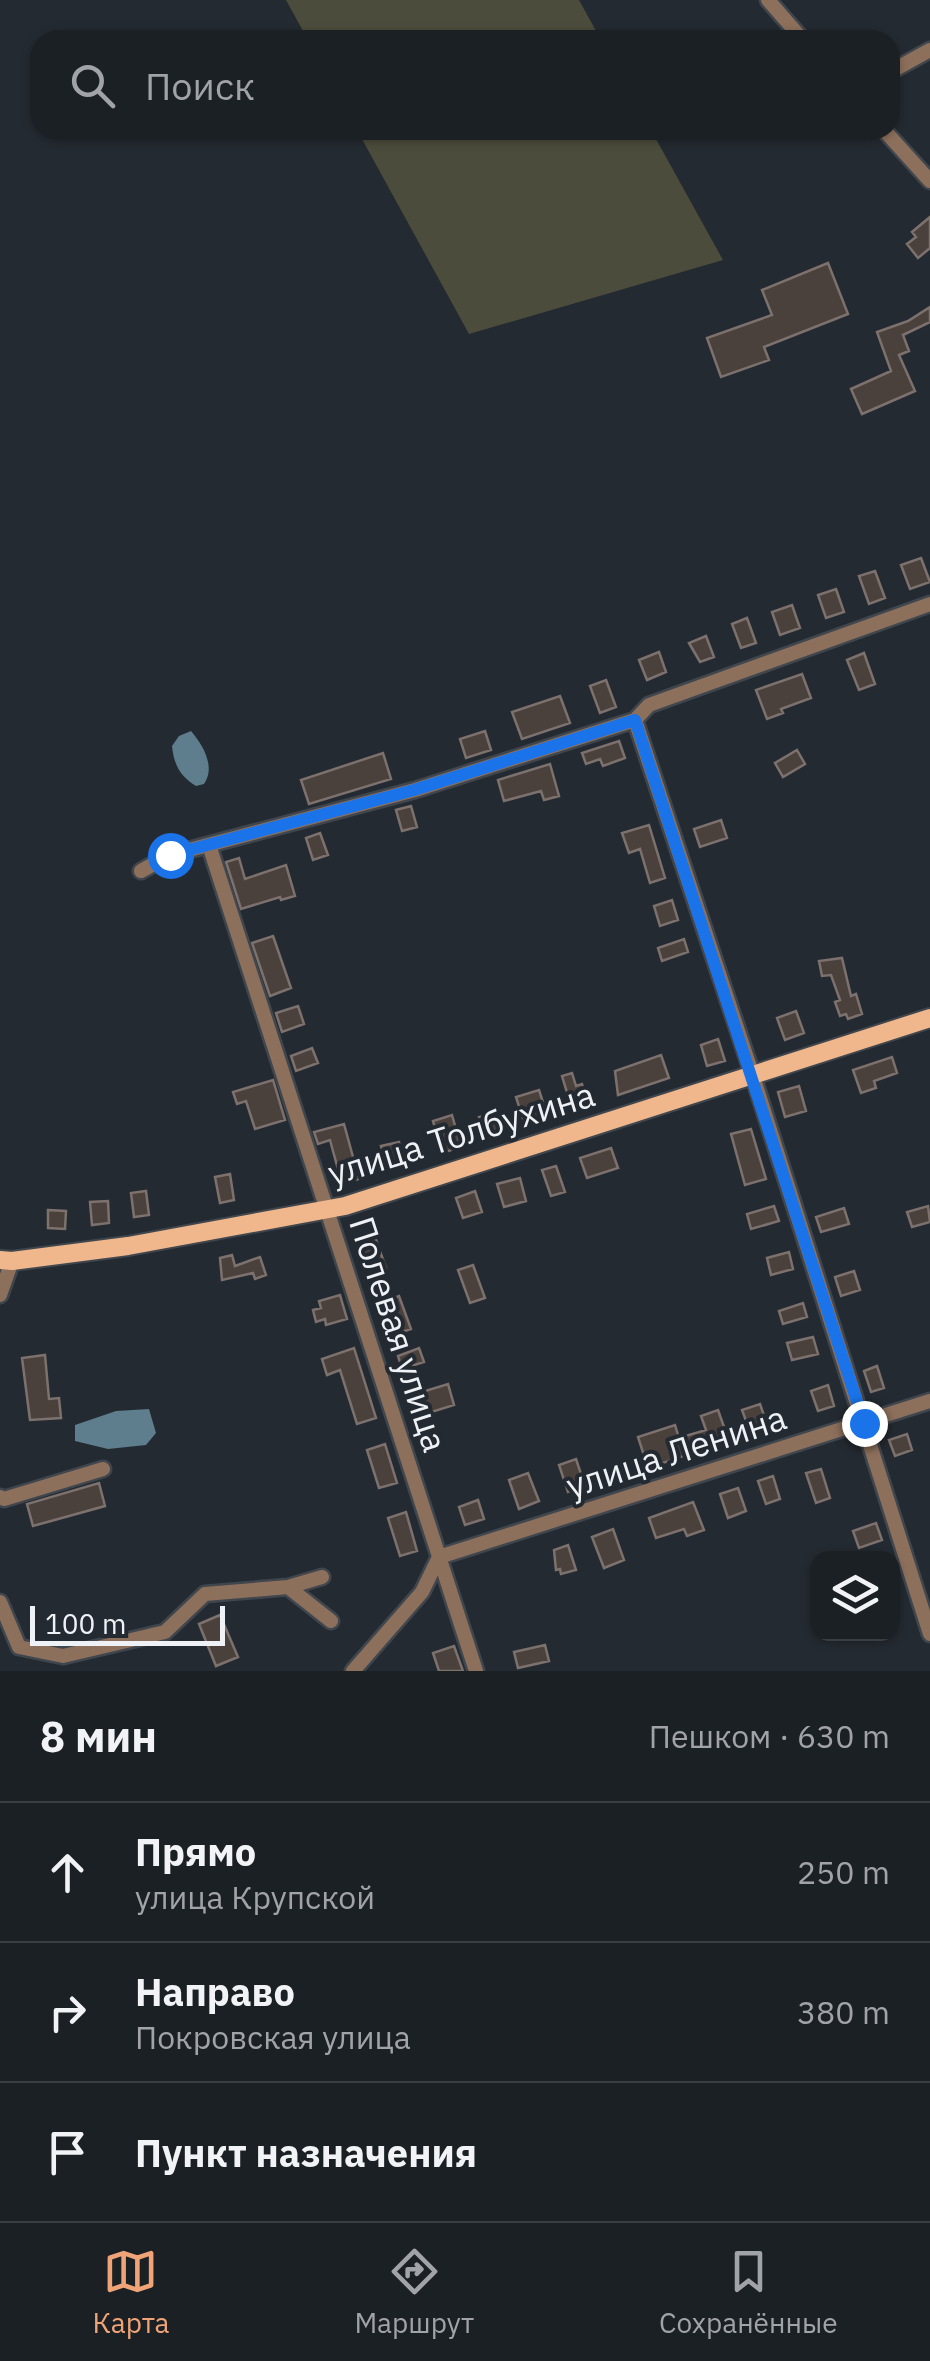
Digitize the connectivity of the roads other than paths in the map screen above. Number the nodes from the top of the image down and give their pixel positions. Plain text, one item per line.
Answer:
1 (768, 0) edge
2 (795, 30) edge
3 (930, 50) edge
4 (900, 66) edge
5 (893, 140) edge
6 (930, 181) edge
7 (930, 604) edge
8 (635, 720) junction
9 (209, 845) junction
10 (142, 871) dead end
11 (930, 1018) edge
12 (753, 1076) junction
13 (328, 1210) junction
14 (6, 1260) edge
15 (0, 1296) edge
16 (930, 1401) edge
17 (864, 1423) junction
18 (103, 1468) dead end
19 (0, 1497) edge
20 (439, 1557) junction
21 (322, 1577) dead end
22 (288, 1587) junction
23 (0, 1602) edge
24 (331, 1621) dead end
25 (930, 1634) edge
26 (353, 1671) edge
27 (476, 1671) edge

1 - 2 street
3 - 4 street
5 - 6 street
7 - 8 street
8 - 9 street
8 - 12 street
9 - 10 street
9 - 13 street, Полевая улица
11 - 12 main road, улица Толбухина
12 - 13 main road, улица Толбухина
12 - 17 street
13 - 14 main road, улица Толбухина
13 - 20 street, Полевая улица
14 - 15 street
16 - 17 street, улица Ленина
17 - 20 street, улица Ленина
17 - 25 street
18 - 19 street
20 - 26 street
20 - 27 street, Полевая улица
21 - 22 street
22 - 23 street
22 - 24 street

